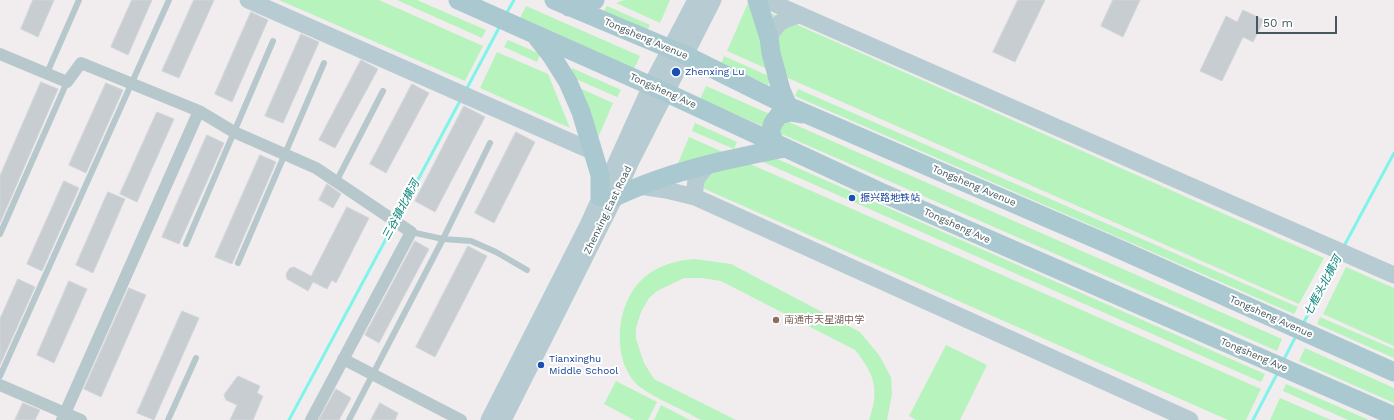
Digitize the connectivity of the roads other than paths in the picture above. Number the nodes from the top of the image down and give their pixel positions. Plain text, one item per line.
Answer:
1 (79, 0) edge
2 (169, 0) edge
3 (248, 0) edge
4 (458, 0) edge
5 (595, 0) edge
6 (696, 0) edge
7 (713, 0) edge
8 (757, 0) edge
9 (766, 0) edge
10 (562, 3) edge
11 (800, 15) junction
12 (535, 34) junction
13 (769, 38) junction
14 (273, 41) dead end
15 (678, 52) junction
16 (0, 54) edge
17 (324, 63) dead end
18 (47, 73) junction
19 (67, 82) junction
20 (131, 83) junction
21 (659, 89) junction
22 (383, 91) dead end
23 (788, 106) junction
24 (199, 111) junction
25 (807, 115) junction
26 (234, 132) junction
27 (490, 143) dead end
28 (781, 146) junction
29 (594, 152) junction
30 (286, 155) junction
31 (709, 164) junction
32 (336, 182) junction
33 (639, 186) junction
34 (607, 197) junction
35 (695, 197) junction
36 (411, 232) junction
37 (0, 234) edge
38 (443, 239) junction
39 (186, 244) dead end
40 (238, 264) dead end
41 (527, 270) dead end
42 (1394, 275) edge
43 (196, 358) dead end
44 (343, 359) junction
45 (1394, 372) edge
46 (373, 374) junction
47 (0, 376) edge
48 (0, 385) edge
49 (1394, 416) edge
50 (64, 417) edge
51 (81, 420) edge
52 (168, 420) edge
53 (311, 420) edge
54 (349, 420) edge
55 (461, 420) edge
56 (489, 420) edge
57 (503, 420) edge
58 (1190, 420) edge

1 - 18 lane
2 - 20 lane
3 - 29 street
4 - 12 main road, Tongsheng Ave
5 - 10 main road
6 - 15 street, Zhenxing East Road
7 - 15 street, Zhenxing East Road
8 - 13 main road
9 - 11 street
10 - 15 main road, Tongsheng Avenue
11 - 13 street
11 - 42 street
12 - 21 main road, Tongsheng Ave
12 - 29 main road
13 - 23 main road
14 - 26 lane
15 - 21 street, Zhenxing East Road
15 - 23 main road, Tongsheng Avenue
16 - 18 street
17 - 30 lane
18 - 19 street
19 - 20 street
19 - 37 lane
20 - 24 street
20 - 47 lane
21 - 28 main road, Tongsheng Ave
21 - 34 street, Zhenxing East Road
22 - 32 lane
23 - 25 main road, Tongsheng Avenue
24 - 26 street
24 - 50 street
25 - 28 main road
25 - 45 main road, Tongsheng Avenue
26 - 30 street
26 - 39 lane
27 - 38 lane
28 - 31 main road
28 - 49 main road, Tongsheng Ave
29 - 34 main road
30 - 32 street
30 - 40 lane
31 - 33 main road
31 - 35 street
32 - 36 street
33 - 34 main road
33 - 35 street
34 - 56 street, Zhenxing East Road
34 - 57 street, Zhenxing East Road
35 - 58 street
36 - 38 lane
36 - 44 street
38 - 41 lane
38 - 46 lane
43 - 52 lane
44 - 46 street
44 - 53 street
46 - 54 lane
46 - 55 street
48 - 50 street
50 - 51 street

